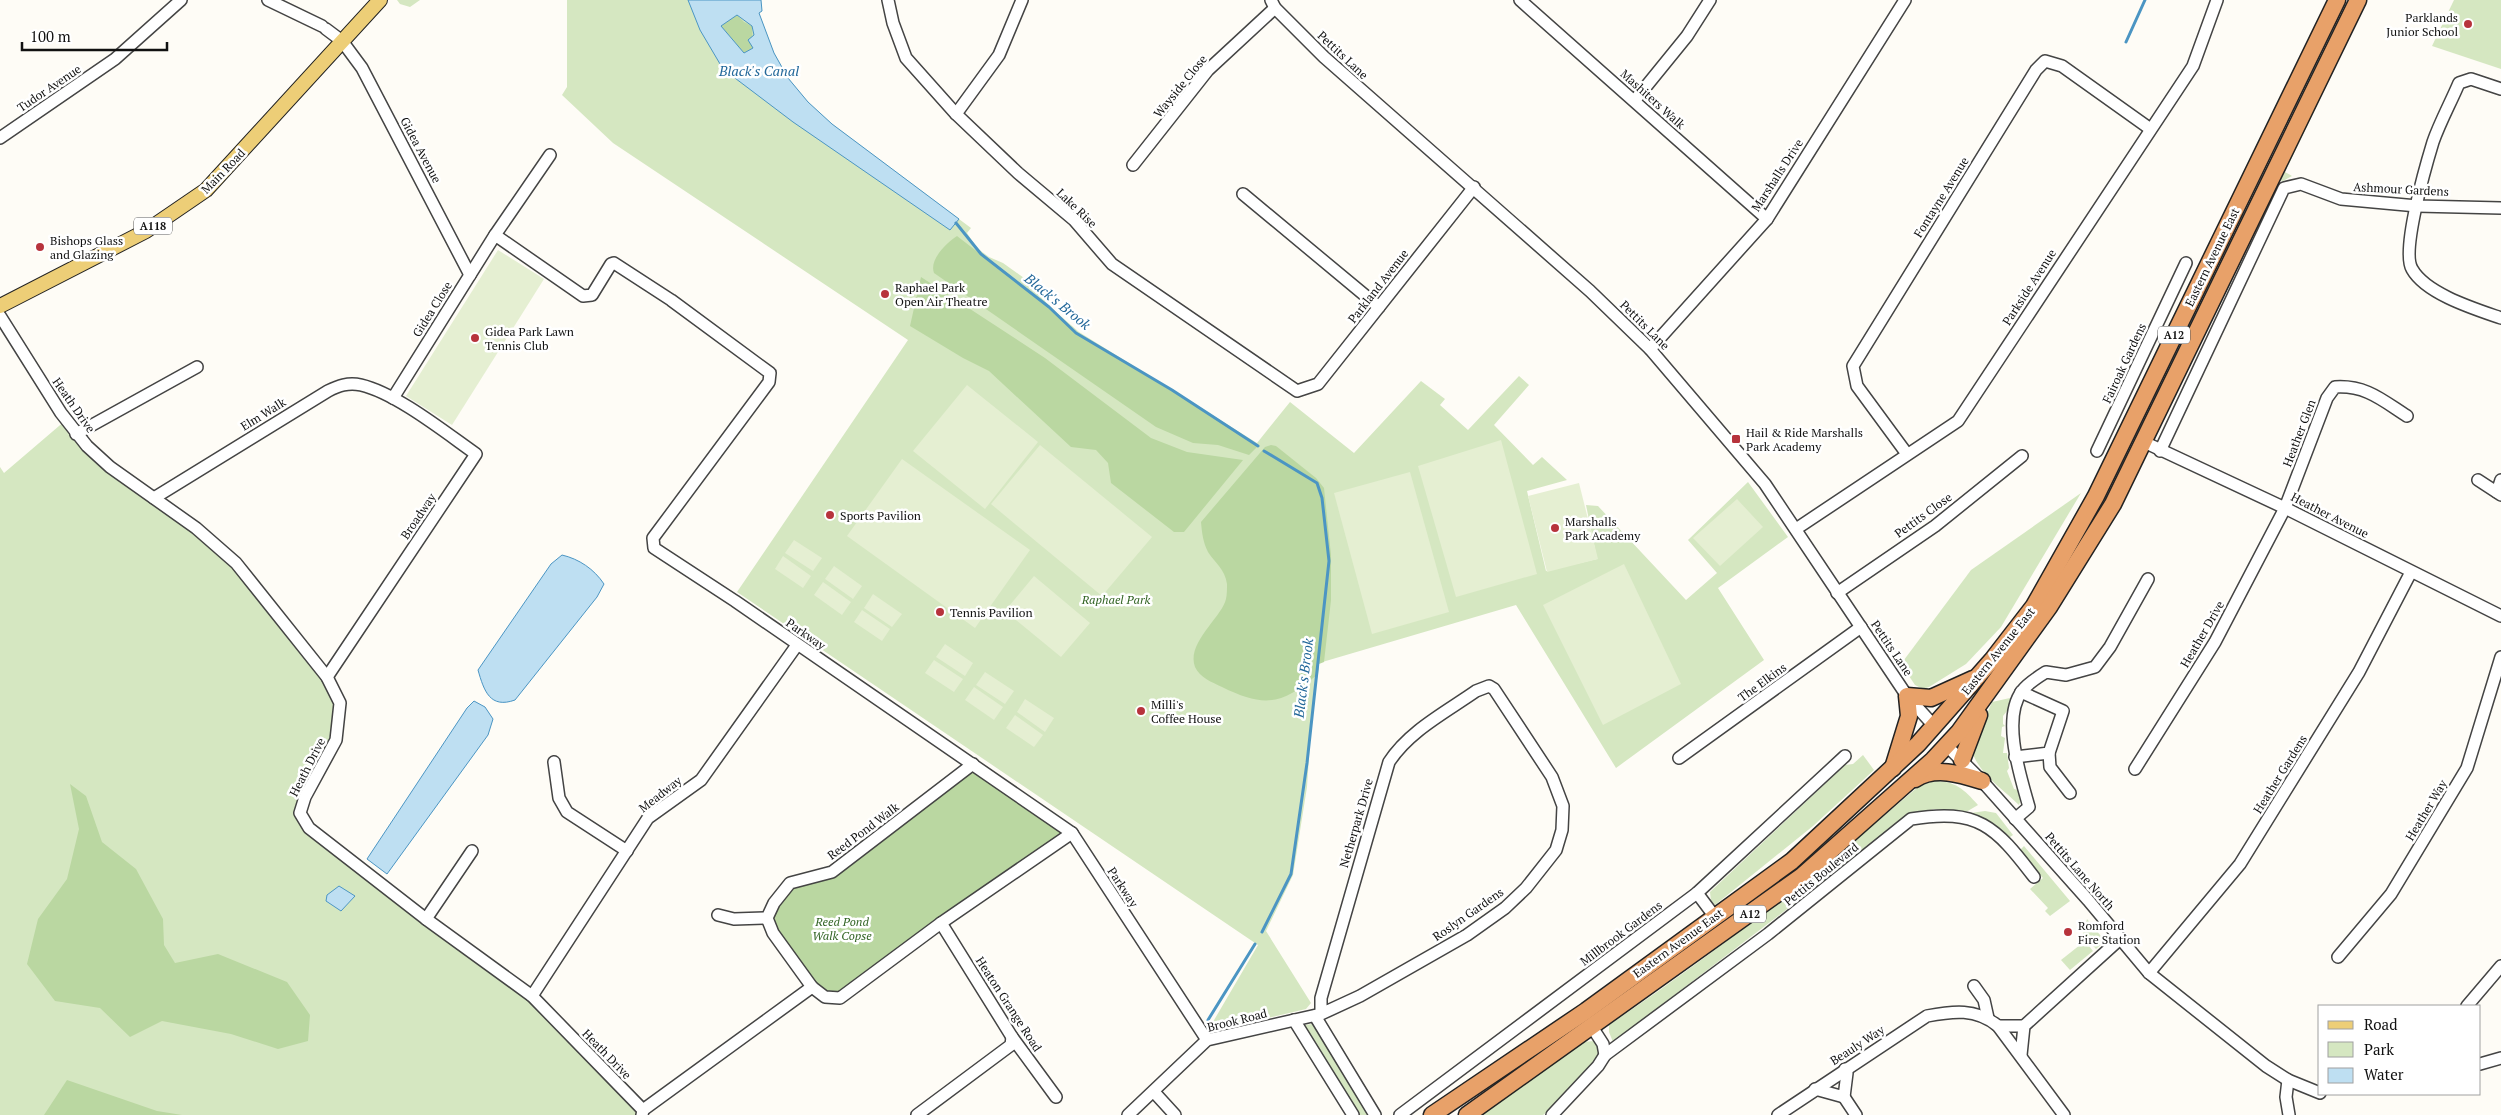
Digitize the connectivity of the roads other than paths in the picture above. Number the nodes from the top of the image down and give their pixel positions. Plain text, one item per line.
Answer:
1 (181, 0) edge
2 (268, 0) edge
3 (380, 0) edge
4 (888, 0) edge
5 (1022, 0) edge
6 (1521, 0) edge
7 (1710, 0) edge
8 (1905, 0) edge
9 (2217, 0) edge
10 (2337, 0) edge
11 (2358, 0) edge
12 (1273, 4) edge
13 (342, 41) junction
14 (2501, 89) edge
15 (1635, 100) junction
16 (956, 114) junction
17 (2149, 128) junction
18 (0, 138) edge
19 (550, 155) dead end
20 (1133, 166) dead end
21 (1474, 187) junction
22 (1243, 194) dead end
23 (2417, 206) junction
24 (2501, 208) edge
25 (1767, 219) junction
26 (495, 235) junction
27 (2186, 263) dead end
28 (470, 274) junction
29 (2175, 287) junction
30 (2193, 296) junction
31 (0, 306) edge
32 (1380, 307) junction
33 (0, 316) edge
34 (2501, 318) edge
35 (1650, 349) junction
36 (197, 367) dead end
37 (1297, 391) joint
38 (393, 398) junction
39 (2407, 416) dead end
40 (2110, 424) junction
41 (2127, 432) junction
42 (76, 434) junction
43 (2144, 442) junction
44 (2160, 450) junction
45 (2097, 451) dead end
46 (1907, 454) junction
47 (2022, 456) dead end
48 (2478, 480) dead end
49 (2501, 480) edge
50 (2499, 494) edge
51 (154, 498) junction
52 (2285, 508) junction
53 (1796, 529) junction
54 (2411, 572) junction
55 (2148, 579) dead end
56 (1837, 593) junction
57 (2501, 616) edge
58 (1861, 627) junction
59 (797, 645) junction
60 (2501, 657) edge
61 (327, 676) junction
62 (1978, 678) junction
63 (1489, 686) joint
64 (2021, 692) junction
65 (1907, 696) junction
66 (1985, 699) junction
67 (1935, 727) junction
68 (1947, 746) junction
69 (2048, 753) junction
70 (1845, 756) dead end
71 (2015, 757) junction
72 (1679, 758) dead end
73 (1962, 760) junction
74 (554, 762) dead end
75 (972, 764) junction
76 (2135, 769) dead end
77 (1892, 770) junction
78 (1982, 781) junction
79 (1899, 790) junction
80 (2070, 793) dead end
81 (2015, 819) junction
82 (2027, 832) junction
83 (1072, 833) junction
84 (2012, 848) junction
85 (472, 851) dead end
86 (627, 851) junction
87 (2034, 877) dead end
88 (1697, 893) junction
89 (718, 915) dead end
90 (1715, 917) junction
91 (767, 918) junction
92 (426, 919) junction
93 (941, 923) junction
94 (2120, 939) junction
95 (2338, 957) dead end
96 (2501, 966) edge
97 (2149, 973) junction
98 (1974, 986) dead end
99 (812, 987) junction
100 (532, 996) junction
101 (2468, 1005) edge
102 (1318, 1015) junction
103 (1988, 1018) junction
104 (1294, 1020) junction
105 (1592, 1026) junction
106 (1998, 1026) junction
107 (2024, 1026) junction
108 (1012, 1036) junction
109 (1207, 1040) junction
110 (2021, 1054) junction
111 (1605, 1055) junction
112 (2501, 1058) edge
113 (2481, 1064) edge
114 (1844, 1069) junction
115 (2288, 1080) junction
116 (1816, 1089) junction
117 (1154, 1092) junction
118 (2318, 1092) edge
119 (1056, 1097) dead end
120 (1844, 1097) junction
121 (643, 1112) edge
122 (1555, 1114) edge
123 (917, 1115) edge
124 (1128, 1115) edge
125 (1175, 1115) edge
126 (1353, 1115) edge
127 (1375, 1115) edge
128 (1400, 1115) edge
129 (1432, 1115) edge
130 (1467, 1115) edge
131 (1778, 1115) edge
132 (1856, 1115) edge
133 (2064, 1115) edge
134 (2289, 1115) edge

1 - 18 street, Tudor Avenue
2 - 13 street, Gidea Avenue
3 - 13 main road, Main Road / A118
4 - 16 street, Lake Rise
5 - 16 street
6 - 15 street, Mashiters Walk
7 - 15 street
8 - 25 street, Marshalls Drive
9 - 17 street, Parkside Avenue
10 - 30 highway, Eastern Avenue East / A12
11 - 43 highway, Eastern Avenue East / A12
12 - 20 street, Wayside Close
12 - 21 street, Pettits Lane
13 - 28 street, Gidea Avenue
13 - 31 main road, Main Road / A118
14 - 23 street
15 - 25 street, Mashiters Walk
16 - 37 street, Lake Rise
17 - 46 street, Parkside Avenue
17 - 46 street, Fontayne Avenue
19 - 26 street, Gidea Close
21 - 32 street, Parkland Avenue
21 - 35 street, Pettits Lane
22 - 32 street
23 - 24 street, Ashmour Gardens
23 - 34 street
23 - 44 street, Ashmour Gardens
25 - 35 street, Marshalls Drive
26 - 28 street, Gidea Close
26 - 59 street, Parkway
27 - 29 street, Fairoak Gardens
28 - 38 street, Gidea Close
29 - 30 street
29 - 40 street, Fairoak Gardens
30 - 41 highway, Eastern Avenue East / A12
32 - 37 street, Parkland Avenue
33 - 42 street, Heath Drive
35 - 53 street, Pettits Lane
36 - 42 street
38 - 51 street, Elm Walk
38 - 61 street, Broadway
39 - 52 street, Heather Glen
40 - 41 street
40 - 45 street, Fairoak Gardens
41 - 62 highway, Eastern Avenue East / A12
42 - 51 street, Heath Drive
43 - 44 street, Heather Avenue
43 - 66 highway, Eastern Avenue East / A12
44 - 52 street, Heather Avenue
46 - 53 street, Parkside Avenue
47 - 56 street, Pettits Close
48 - 50 street
49 - 50 street
51 - 61 street, Heath Drive
52 - 54 street, Heather Avenue
52 - 76 street, Heather Drive
53 - 56 street, Pettits Lane
54 - 57 street, Heather Avenue
54 - 97 street, Heather Gardens
55 - 64 street
56 - 58 street, Pettits Lane
58 - 65 street, Pettits Lane
58 - 72 street, The Elkins
59 - 75 street, Parkway
59 - 86 street, Meadway
60 - 95 street, Heather Way
61 - 92 street, Heath Drive
62 - 65 highway
62 - 67 highway, Eastern Avenue East / A12
63 - 102 street, Netherpark Drive
63 - 102 street, Roslyn Gardens
64 - 69 street
64 - 71 street
65 - 67 street, Pettits Lane
65 - 77 highway
66 - 68 highway, Eastern Avenue East / A12
66 - 73 highway
67 - 68 highway
67 - 77 highway, Eastern Avenue East / A12
68 - 73 street, Pettits Lane North
68 - 79 highway, Eastern Avenue East / A12
69 - 71 street
69 - 80 street
70 - 88 street, Millbrook Gardens
71 - 81 street
73 - 78 street, Pettits Lane North
74 - 86 street
75 - 83 street, Parkway
75 - 91 street, Reed Pond Walk
77 - 90 highway, Eastern Avenue East / A12
78 - 79 highway
78 - 81 street, Pettits Lane North
79 - 105 highway, Eastern Avenue East / A12
81 - 82 street, Pettits Lane North
82 - 84 street
82 - 94 street, Pettits Lane North
83 - 93 street
83 - 109 street, Parkway
84 - 87 street, Pettits Boulevard
84 - 111 street, Pettits Boulevard
85 - 92 street
86 - 100 street, Meadway
88 - 90 street
88 - 128 street, Millbrook Gardens
89 - 91 street
90 - 129 highway, Eastern Avenue East / A12
91 - 99 street
92 - 100 street, Heath Drive
93 - 99 street
93 - 108 street, Heaton Grange Road
94 - 97 street, Pettits Lane North
94 - 107 street
96 - 101 street
97 - 115 street, Pettits Lane North
98 - 103 street
99 - 121 street
100 - 121 street, Heath Drive
102 - 104 street, Brook Road
102 - 127 street
103 - 106 street
103 - 114 street, Beauly Way
104 - 109 street, Brook Road
104 - 126 street
105 - 111 street
105 - 130 highway, Eastern Avenue East / A12
106 - 107 street
106 - 110 street
107 - 110 street
108 - 119 street, Heaton Grange Road
108 - 123 street
109 - 117 street, Brook Road
110 - 133 street
111 - 122 street, Pettits Boulevard
112 - 113 street
114 - 116 street, Beauly Way
114 - 120 street
115 - 118 street, Pettits Lane North
115 - 134 street
116 - 120 street
116 - 131 street, Beauly Way
117 - 124 street, Brook Road
117 - 125 street
120 - 132 street

